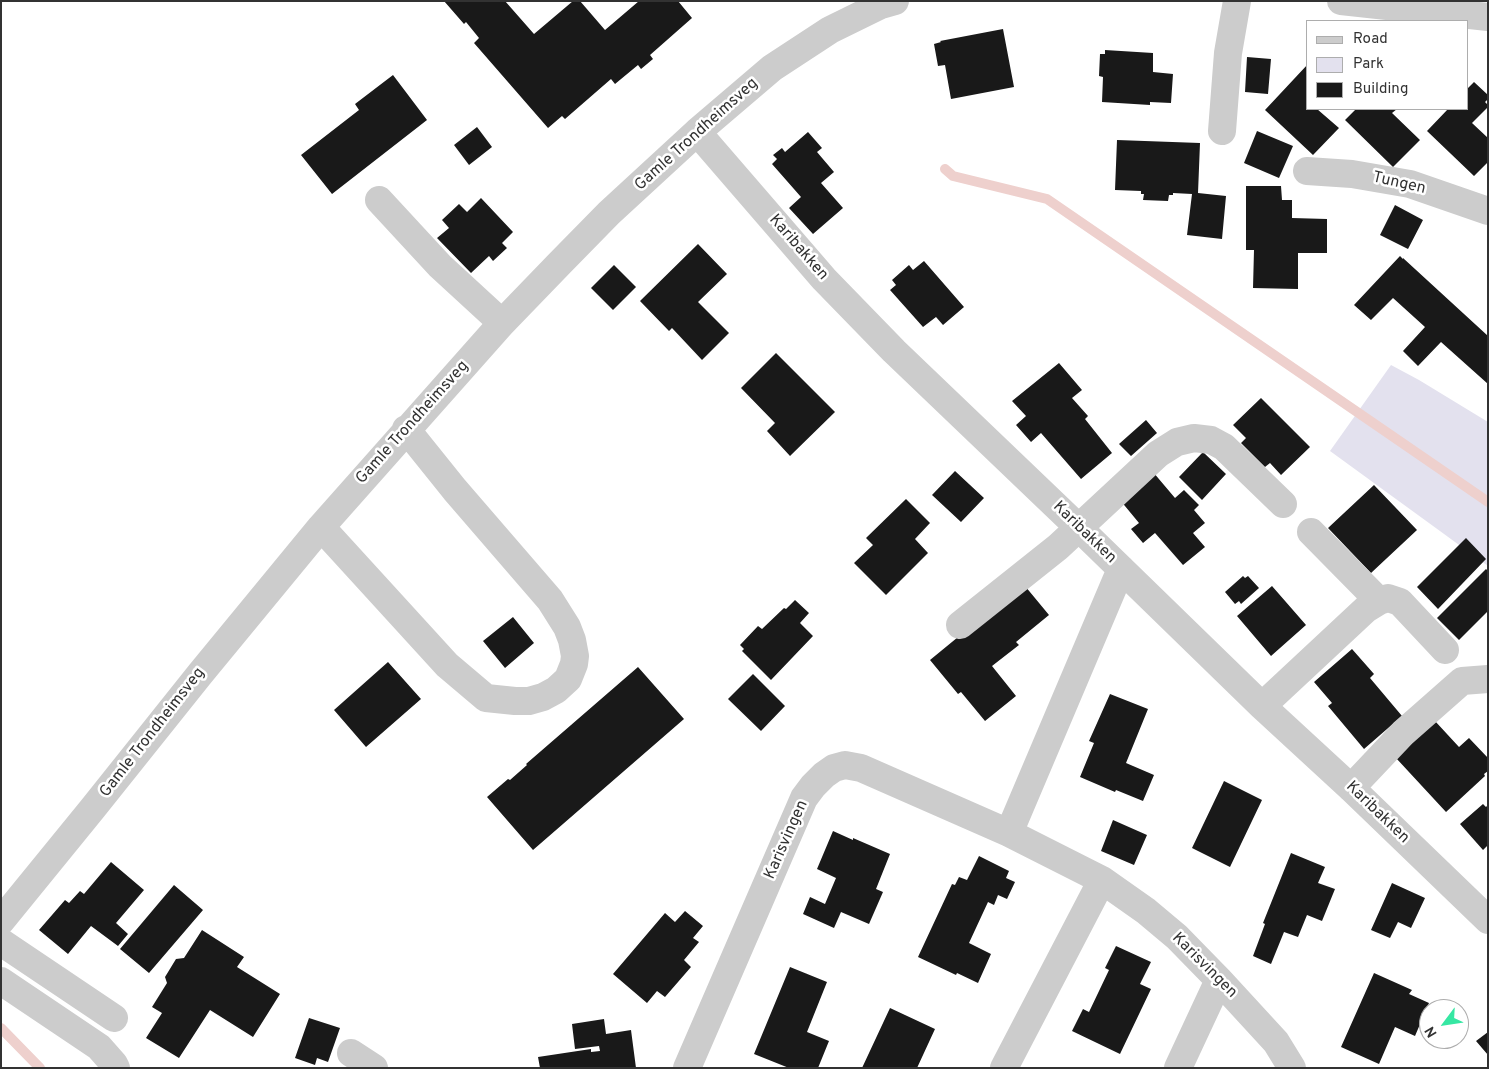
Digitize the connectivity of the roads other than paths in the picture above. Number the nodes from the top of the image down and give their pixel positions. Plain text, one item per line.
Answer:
1 (895, 1) edge
2 (1237, 1) edge
3 (1341, 1) edge
4 (1488, 17) edge
5 (1222, 131) dead end
6 (696, 132) junction
7 (1307, 171) dead end
8 (379, 200) dead end
9 (1488, 211) edge
10 (502, 323) junction
11 (406, 429) junction
12 (1283, 504) dead end
13 (321, 527) junction
14 (1079, 528) junction
15 (1311, 532) dead end
16 (1121, 569) junction
17 (1379, 600) junction
18 (960, 626) dead end
19 (1445, 650) dead end
20 (1488, 679) edge
21 (1262, 706) junction
22 (1351, 788) junction
23 (1009, 833) junction
24 (1102, 880) junction
25 (1488, 920) edge
26 (1, 921) edge
27 (1, 942) edge
28 (1219, 980) junction
29 (1, 981) edge
30 (114, 1018) dead end
31 (351, 1053) dead end
32 (116, 1068) edge
33 (374, 1068) edge
34 (687, 1068) edge
35 (1004, 1068) edge
36 (1178, 1068) edge
37 (1292, 1068) edge

1 - 6 street, Gamle Trondheimsveg
2 - 5 street
3 - 4 street
6 - 10 street, Gamle Trondheimsveg
6 - 14 street, Karibakken
7 - 9 street, Tungen
8 - 10 street
10 - 11 street, Gamle Trondheimsveg
11 - 13 street, Gamle Trondheimsveg
11 - 13 street
12 - 14 street
13 - 26 street, Gamle Trondheimsveg
14 - 16 street, Karibakken
14 - 18 street
15 - 17 street
16 - 21 street, Karibakken
16 - 23 street
17 - 19 street
17 - 21 street
20 - 22 street
21 - 22 street, Karibakken
22 - 25 street, Karibakken
23 - 24 street, Karisvingen
23 - 34 street, Karisvingen
24 - 28 street, Karisvingen
24 - 35 street
27 - 30 street
28 - 36 street
28 - 37 street, Karisvingen
29 - 32 street
31 - 33 street

